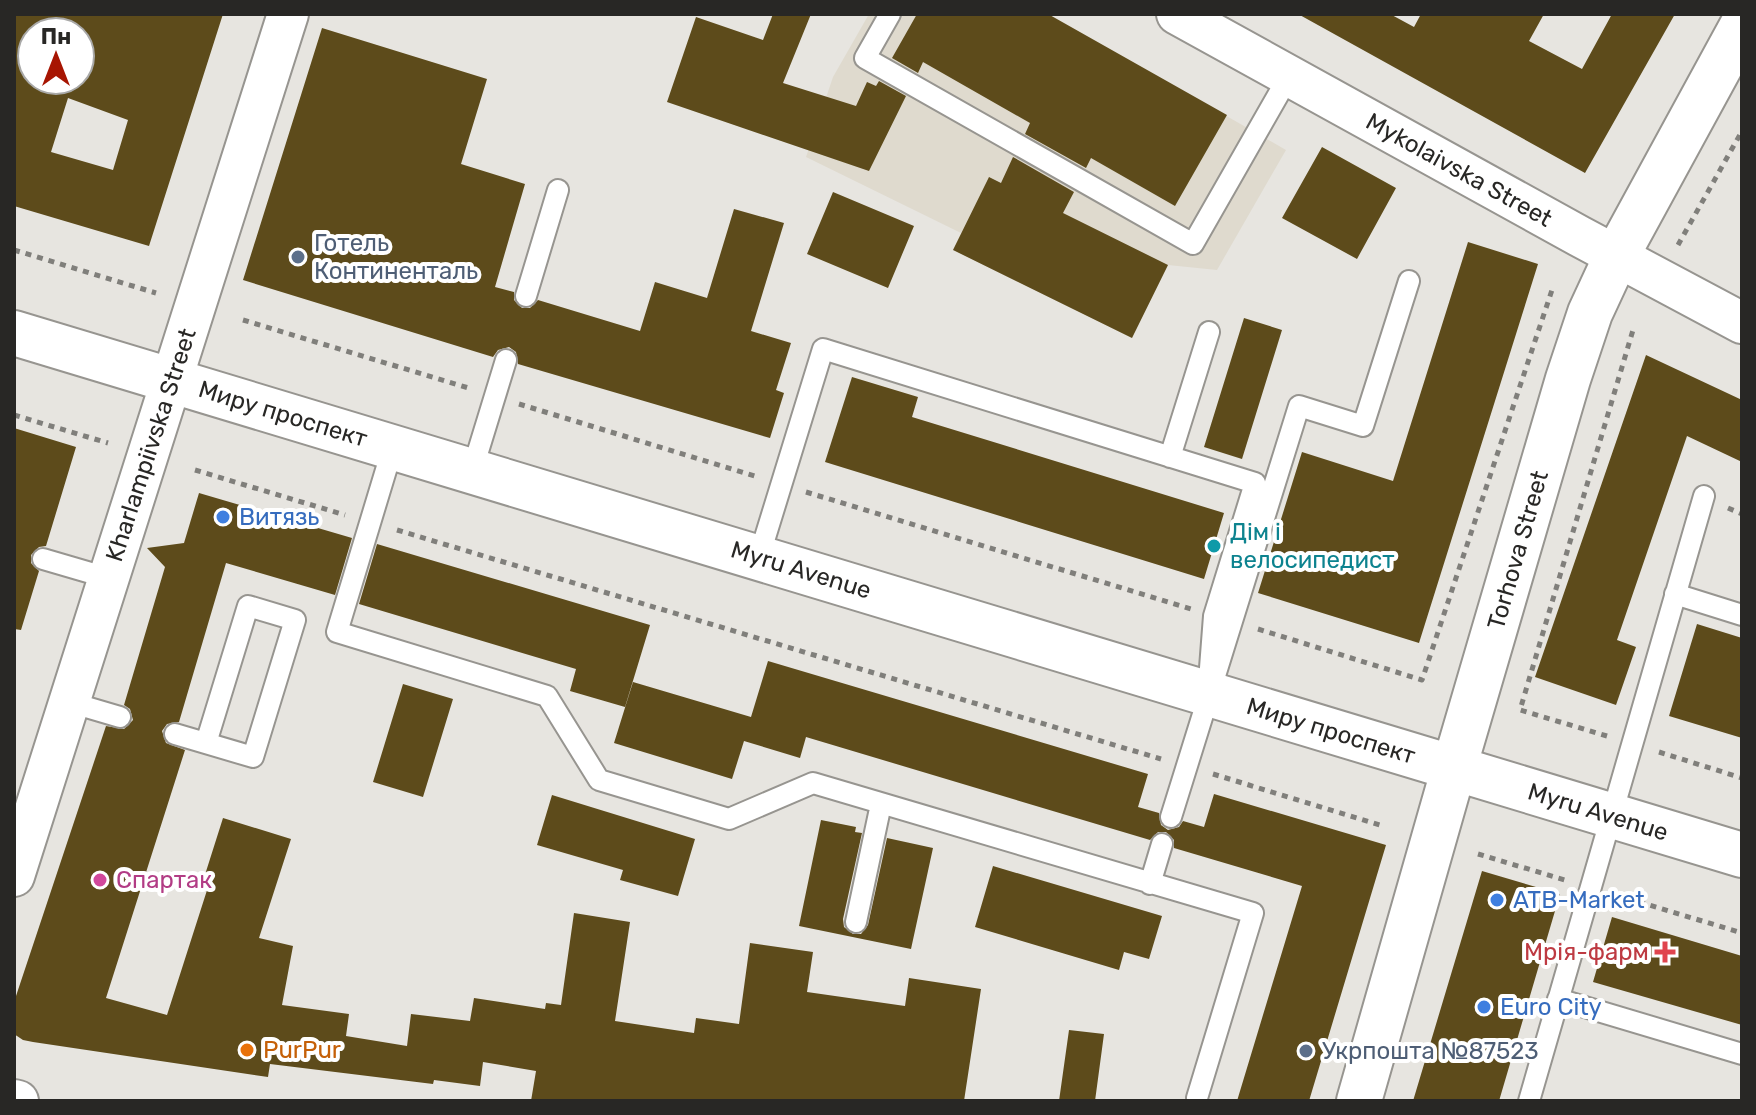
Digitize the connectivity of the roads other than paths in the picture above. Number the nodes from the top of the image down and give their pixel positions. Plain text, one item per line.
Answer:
1 (288, 14) edge
2 (890, 14) edge
3 (1177, 14) edge
4 (1742, 26) edge
5 (1289, 76) junction
6 (558, 190) dead end
7 (1616, 257) junction
8 (1409, 281) dead end
9 (526, 296) dead end
10 (1742, 323) edge
11 (1209, 332) dead end
12 (14, 333) edge
13 (506, 360) dead end
14 (173, 380) junction
15 (393, 447) junction
16 (1170, 457) junction
17 (472, 471) junction
18 (1704, 496) dead end
19 (759, 557) junction
20 (43, 559) dead end
21 (108, 578) junction
22 (1675, 594) junction
23 (1742, 615) edge
24 (1222, 619) junction
25 (1208, 694) junction
26 (69, 702) junction
27 (120, 717) dead end
28 (175, 734) dead end
29 (206, 743) junction
30 (1454, 768) junction
31 (881, 804) junction
32 (1611, 815) junction
33 (1171, 817) dead end
34 (22, 821) edge
35 (1162, 844) dead end
36 (1742, 855) edge
37 (14, 876) edge
38 (1150, 884) junction
39 (856, 922) dead end
40 (1558, 999) junction
41 (1742, 1054) edge
42 (1197, 1098) dead end
43 (1359, 1101) edge
44 (1529, 1101) edge

1 - 14 street, Kharlampiivska Street
2 - 5 lane
3 - 5 street, Mykolaivska Street
4 - 7 main road, Torhova Street
5 - 7 street, Mykolaivska Street
6 - 9 lane
7 - 10 street, Mykolaivska Street
7 - 30 main road, Torhova Street
8 - 24 lane
11 - 16 lane
12 - 14 main road
13 - 17 lane
14 - 15 main road, Миру проспект
14 - 21 street, Kharlampiivska Street
15 - 17 main road, Myru Avenue
15 - 31 lane
16 - 19 lane
16 - 24 lane
17 - 19 main road, Myru Avenue
18 - 22 lane
19 - 25 main road, Myru Avenue
20 - 21 lane
21 - 26 street, Kharlampiivska Street
22 - 23 lane
22 - 32 lane
24 - 25 lane
25 - 30 main road, Миру проспект
25 - 33 lane
26 - 27 lane
26 - 34 street, Kharlampiivska Street
28 - 29 lane
29 - 29 lane
30 - 32 main road, Myru Avenue
30 - 43 main road, Torhova Street
31 - 38 lane
31 - 39 lane
32 - 36 main road, Myru Avenue
32 - 40 lane
34 - 37 street, Kharlampiivska Street
35 - 38 lane
38 - 42 lane
40 - 41 lane
40 - 44 lane

